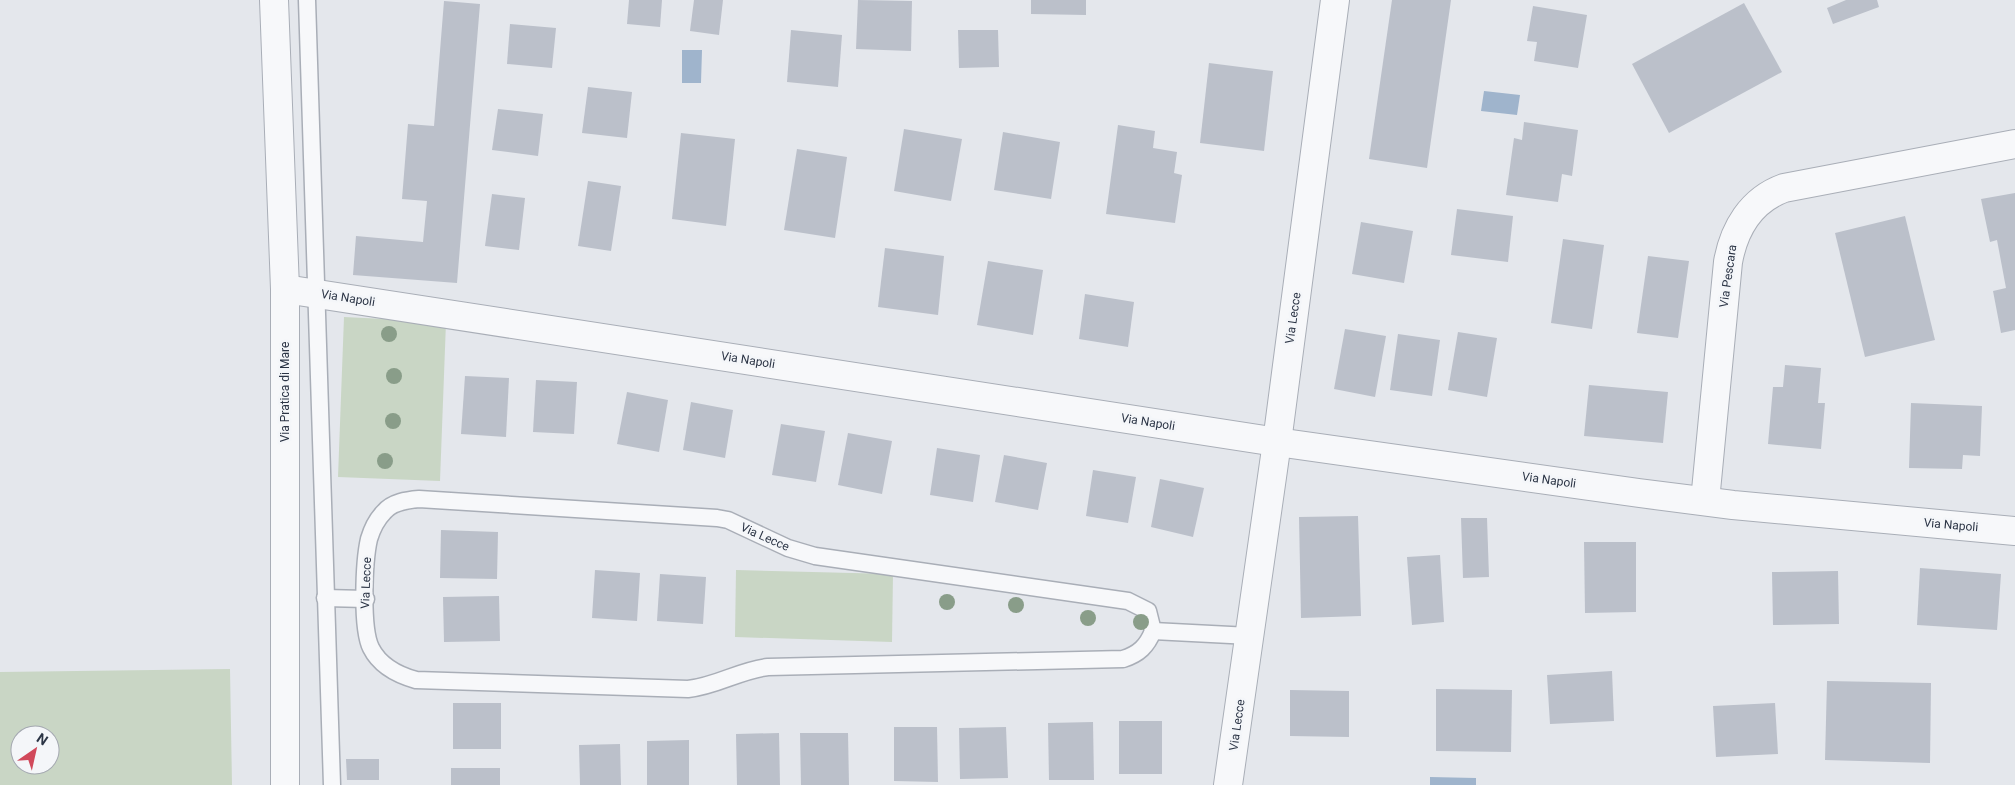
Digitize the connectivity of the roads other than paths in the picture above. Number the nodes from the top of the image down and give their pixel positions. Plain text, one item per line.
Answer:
1 (274, 0) edge
2 (307, 0) edge
3 (1335, 0) edge
4 (2015, 144) edge
5 (285, 289) junction
6 (315, 293) junction
7 (1277, 442) junction
8 (1706, 501) junction
9 (2015, 531) edge
10 (326, 598) junction
11 (366, 599) junction
12 (1153, 631) junction
13 (1250, 636) junction
14 (285, 785) edge
15 (332, 785) edge
16 (1228, 785) edge

1 - 5 street, Via Pratica di Mare
2 - 6 lane
3 - 7 street, Via Lecce
4 - 8 street, Via Pescara
5 - 6 street, Via Napoli
5 - 14 street, Via Pratica di Mare
6 - 7 street, Via Napoli
6 - 10 lane
7 - 8 street, Via Napoli
7 - 13 street, Via Lecce
8 - 9 street, Via Napoli
10 - 11 lane
10 - 15 lane
11 - 12 lane, Via Lecce
11 - 12 lane, Via Lecce
12 - 13 lane
13 - 16 street, Via Lecce

